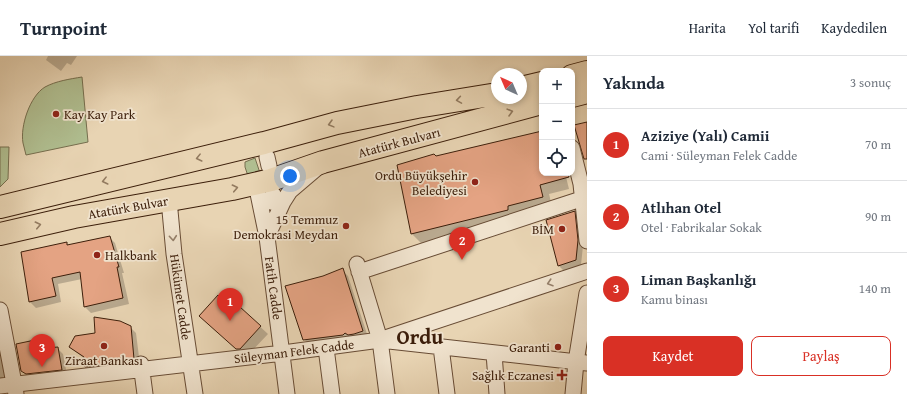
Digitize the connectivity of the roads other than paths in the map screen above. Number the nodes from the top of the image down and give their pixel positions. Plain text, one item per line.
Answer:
1 (587, 72) edge
2 (575, 75) edge
3 (539, 84) edge
4 (527, 87) edge
5 (587, 92) edge
6 (491, 95) edge
7 (575, 95) edge
8 (539, 104) edge
9 (575, 160) edge
10 (323, 162) junction
11 (163, 167) junction
12 (278, 198) junction
13 (581, 199) junction
14 (169, 200) junction
15 (0, 207) edge
16 (0, 234) edge
17 (267, 237) junction
18 (587, 241) edge
19 (587, 271) edge
20 (587, 293) edge
21 (0, 310) edge
22 (380, 340) junction
23 (441, 347) junction
24 (326, 348) junction
25 (283, 353) junction
26 (494, 353) junction
27 (581, 363) edge
28 (191, 364) junction
29 (141, 367) junction
30 (10, 388) edge
31 (145, 394) edge
32 (195, 394) edge
33 (287, 394) edge
34 (332, 394) edge
35 (387, 394) edge
36 (447, 394) edge
37 (497, 394) edge
38 (573, 394) edge

1 - 2 highway
3 - 4 highway
5 - 7 highway
6 -> 11 highway
10 -> 8 highway, Atatürk Bulvarı
9 - 13 street
10 - 12 highway, Atatürk Bulvarı
10 - 17 street
11 - 14 highway
11 -> 15 highway
14 -> 12 highway, Atatürk Bulvar
12 - 17 street, Fatih Cadde
13 - 18 street
13 - 22 street
16 -> 14 highway, Atatürk Bulvar
14 -> 28 street, Hükümet Cadde
17 - 25 street, Fatih Cadde
19 -> 22 street
20 - 27 street
21 - 30 street
22 - 23 street, Süleyman Felek Cadde
22 - 24 street, Süleyman Felek Cadde
22 - 35 street
23 - 26 street, Süleyman Felek Cadde
23 - 36 street
24 - 25 street, Süleyman Felek Cadde
24 - 34 street
25 - 28 street, Süleyman Felek Cadde
25 - 33 street, Fatih Cadde
26 - 27 street, Süleyman Felek Cadde
26 - 37 street
27 - 38 street
28 - 29 street, Süleyman Felek Cadde
28 - 32 street, Hükümet Cadde
29 - 30 street, Süleyman Felek Cadde
29 - 31 street

